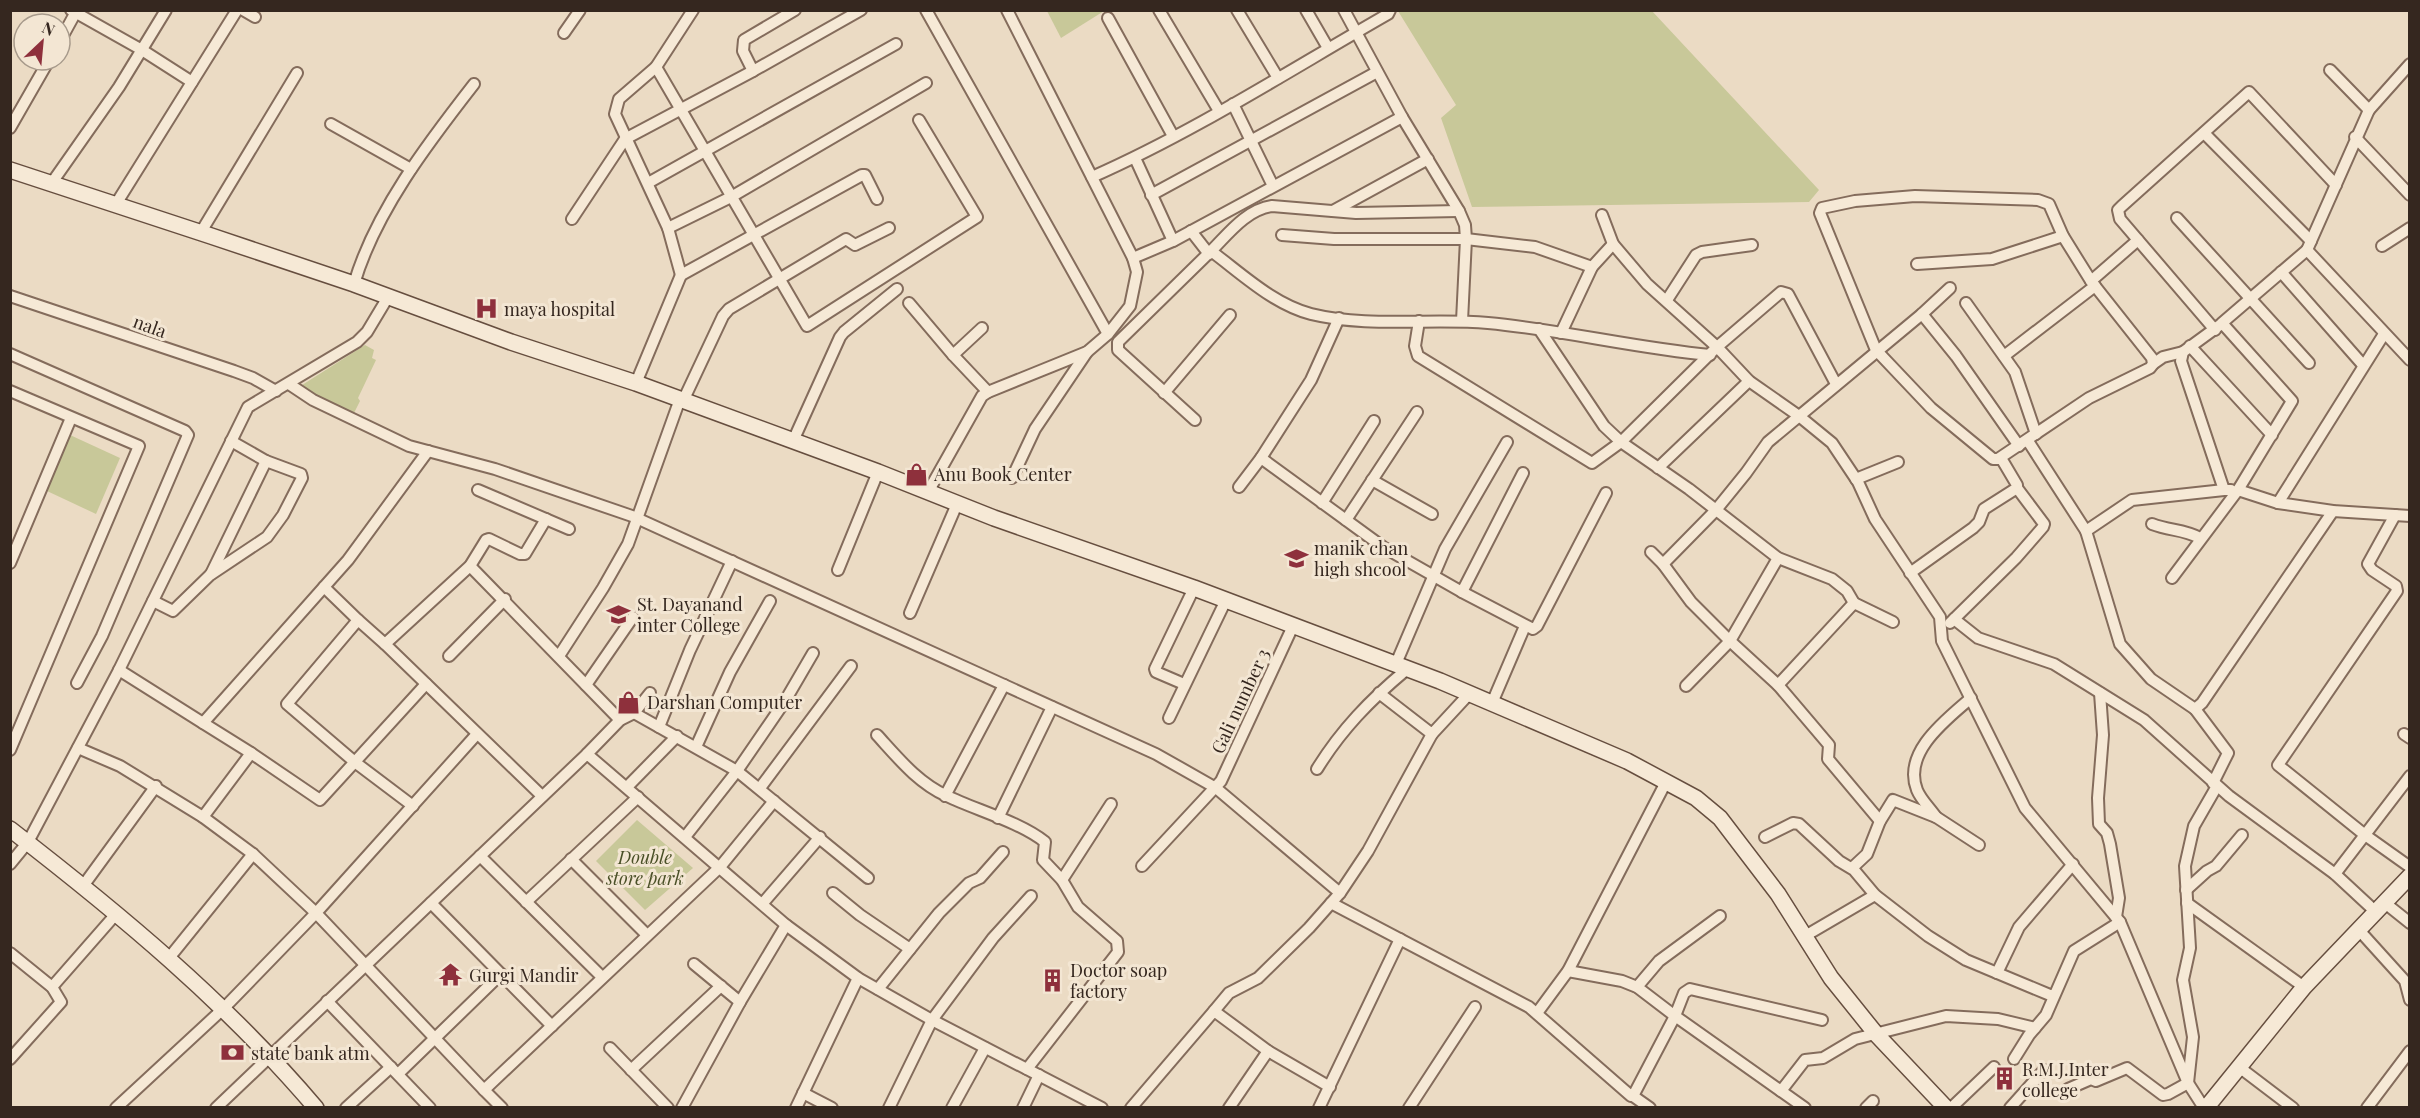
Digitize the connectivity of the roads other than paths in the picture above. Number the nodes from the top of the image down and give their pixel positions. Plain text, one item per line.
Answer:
1 (166, 10) edge
2 (237, 10) edge
3 (243, 10) edge
4 (580, 10) edge
5 (693, 10) edge
6 (795, 10) edge
7 (861, 10) edge
8 (926, 10) edge
9 (1006, 10) edge
10 (1159, 10) edge
11 (1237, 10) edge
12 (1306, 10) edge
13 (1344, 10) edge
14 (1390, 10) edge
15 (75, 11) edge
16 (255, 18) dead end
17 (1108, 18) dead end
18 (1356, 32) junction
19 (564, 33) dead end
20 (896, 44) dead end
21 (1328, 48) junction
22 (142, 50) junction
23 (2409, 64) edge
24 (656, 67) junction
25 (2330, 70) dead end
26 (753, 71) junction
27 (42, 72) edge
28 (1377, 72) junction
29 (297, 74) dead end
30 (1278, 78) junction
31 (192, 82) junction
32 (926, 83) dead end
33 (474, 84) dead end
34 (1233, 104) junction
35 (680, 110) junction
36 (2369, 110) junction
37 (1219, 111) junction
38 (1402, 117) junction
39 (919, 120) dead end
40 (332, 124) dead end
41 (10, 128) edge
42 (2204, 133) junction
43 (1173, 136) junction
44 (2355, 137) junction
45 (625, 139) junction
46 (1252, 139) junction
47 (704, 152) junction
48 (1135, 158) junction
49 (1428, 159) junction
50 (411, 169) junction
51 (10, 170) edge
52 (1092, 177) junction
53 (648, 183) junction
54 (51, 184) junction
55 (2336, 185) junction
56 (1273, 186) junction
57 (1151, 195) junction
58 (2409, 195) edge
59 (730, 196) junction
60 (877, 199) dead end
61 (116, 204) junction
62 (1332, 211) junction
63 (1459, 211) junction
64 (1602, 215) dead end
65 (2177, 218) dead end
66 (572, 219) dead end
67 (668, 228) junction
68 (889, 228) dead end
69 (2409, 228) edge
70 (1191, 231) junction
71 (201, 232) junction
72 (1281, 235) dead end
73 (754, 236) junction
74 (2063, 236) junction
75 (1466, 239) junction
76 (2138, 240) junction
77 (1173, 241) junction
78 (1613, 244) junction
79 (1752, 245) dead end
80 (2309, 246) junction
81 (2382, 246) dead end
82 (1210, 252) junction
83 (1133, 258) junction
84 (1917, 264) dead end
85 (1592, 267) junction
86 (2281, 272) junction
87 (681, 275) junction
88 (779, 279) junction
89 (354, 284) junction
90 (2093, 284) junction
91 (1950, 288) dead end
92 (897, 289) dead end
93 (10, 296) edge
94 (388, 297) junction
95 (2252, 298) junction
96 (1667, 300) junction
97 (909, 303) dead end
98 (1966, 303) dead end
99 (1922, 314) junction
100 (1230, 315) dead end
101 (1339, 318) junction
102 (1419, 321) junction
103 (1462, 321) junction
104 (2218, 327) junction
105 (982, 328) dead end
106 (1539, 329) junction
107 (1562, 333) junction
108 (1108, 334) junction
109 (2384, 334) junction
110 (2187, 349) junction
111 (1876, 350) junction
112 (1713, 351) junction
113 (1087, 352) junction
114 (10, 354) edge
115 (952, 355) junction
116 (2004, 356) junction
117 (2409, 360) edge
118 (2309, 363) dead end
119 (2152, 364) junction
120 (2363, 365) junction
121 (1749, 381) junction
122 (636, 383) junction
123 (1836, 384) junction
124 (281, 388) junction
125 (988, 392) junction
126 (11, 393) edge
127 (1164, 393) junction
128 (681, 400) junction
129 (1417, 412) dead end
130 (1799, 416) junction
131 (71, 418) junction
132 (1195, 420) dead end
133 (1374, 421) dead end
134 (2272, 435) junction
135 (2028, 440) junction
136 (231, 441) junction
137 (793, 441) junction
138 (1507, 442) dead end
139 (1621, 442) junction
140 (428, 451) junction
141 (1261, 458) junction
142 (2001, 458) junction
143 (266, 461) junction
144 (1898, 462) dead end
145 (1658, 468) junction
146 (878, 472) junction
147 (1523, 473) dead end
148 (1012, 478) dead end
149 (1856, 479) junction
150 (1372, 480) junction
151 (1239, 488) dead end
152 (2017, 488) junction
153 (478, 489) dead end
154 (2224, 490) junction
155 (2238, 490) junction
156 (928, 492) junction
157 (1606, 493) dead end
158 (1322, 503) junction
159 (2278, 503) junction
160 (957, 504) junction
161 (1716, 510) junction
162 (2333, 512) junction
163 (1432, 514) dead end
164 (2395, 515) junction
165 (2409, 516) edge
166 (636, 518) junction
167 (546, 519) junction
168 (1346, 520) junction
169 (2152, 524) dead end
170 (569, 529) dead end
171 (2086, 531) junction
172 (2200, 538) junction
173 (1651, 552) dead end
174 (1778, 558) junction
175 (732, 561) junction
176 (10, 563) edge
177 (1663, 564) junction
178 (470, 566) junction
179 (838, 570) dead end
180 (1910, 573) junction
181 (210, 575) junction
182 (1432, 575) junction
183 (2172, 578) dead end
184 (324, 587) junction
185 (1194, 588) junction
186 (1462, 592) junction
187 (505, 599) junction
188 (1226, 600) junction
189 (770, 601) dead end
190 (153, 602) junction
191 (1854, 603) junction
192 (910, 613) dead end
193 (633, 617) dead end
194 (1954, 619) junction
195 (358, 620) junction
196 (1893, 621) dead end
197 (1293, 626) junction
198 (1525, 626) junction
199 (1941, 632) junction
200 (1730, 641) junction
201 (385, 644) junction
202 (813, 653) dead end
203 (449, 656) dead end
204 (559, 656) junction
205 (851, 666) dead end
206 (1401, 668) junction
207 (119, 670) junction
208 (77, 683) dead end
209 (426, 684) junction
210 (1184, 684) junction
211 (586, 685) junction
212 (1004, 685) junction
213 (1779, 685) junction
214 (1686, 686) dead end
215 (650, 693) dead end
216 (1379, 693) junction
217 (2100, 693) junction
218 (1469, 694) junction
219 (1971, 698) junction
220 (1492, 703) junction
221 (1053, 707) junction
222 (2195, 709) junction
223 (634, 713) junction
224 (1169, 718) dead end
225 (621, 720) junction
226 (203, 723) junction
227 (659, 727) junction
228 (477, 734) junction
229 (1432, 734) junction
230 (877, 735) dead end
231 (677, 736) junction
232 (696, 747) junction
233 (78, 748) junction
234 (10, 750) edge
235 (251, 753) junction
236 (587, 754) junction
237 (356, 763) junction
238 (1317, 770) dead end
239 (737, 771) junction
240 (2409, 776) edge
241 (1666, 782) junction
242 (2215, 784) junction
243 (156, 786) junction
244 (627, 788) junction
245 (760, 788) junction
246 (1212, 793) junction
247 (542, 796) junction
248 (945, 796) junction
249 (638, 797) junction
250 (774, 801) junction
251 (1111, 804) dead end
252 (413, 806) junction
253 (203, 816) junction
254 (1936, 817) junction
255 (998, 818) junction
256 (1880, 821) junction
257 (10, 829) edge
258 (2242, 835) dead end
259 (2365, 835) junction
260 (685, 837) junction
261 (820, 837) junction
262 (1765, 837) dead end
263 (28, 842) junction
264 (1979, 845) dead end
265 (1003, 852) dead end
266 (253, 854) junction
267 (480, 856) junction
268 (571, 859) junction
269 (10, 864) edge
270 (2073, 864) junction
271 (1142, 866) dead end
272 (720, 867) junction
273 (2409, 867) edge
274 (1852, 868) junction
275 (2335, 874) junction
276 (2409, 876) edge
277 (868, 878) dead end
278 (1062, 880) junction
279 (83, 886) junction
280 (2186, 890) junction
281 (1340, 892) junction
282 (833, 893) dead end
283 (1875, 895) junction
284 (1031, 896) dead end
285 (526, 902) junction
286 (431, 903) junction
287 (763, 903) junction
288 (1331, 903) junction
289 (2187, 903) junction
290 (2381, 908) junction
291 (316, 913) junction
292 (116, 914) junction
293 (1720, 916) dead end
294 (2118, 920) junction
295 (2409, 923) edge
296 (786, 925) junction
297 (2358, 929) junction
298 (646, 935) junction
299 (1805, 936) junction
300 (1400, 939) junction
301 (910, 949) junction
302 (10, 953) edge
303 (169, 958) junction
304 (366, 964) junction
305 (694, 964) dead end
306 (1568, 971) junction
307 (1997, 973) junction
308 (501, 974) junction
309 (602, 977) junction
310 (858, 978) junction
311 (721, 986) junction
312 (52, 987) junction
313 (1637, 987) junction
314 (2304, 987) junction
315 (878, 989) junction
316 (2054, 995) junction
317 (2409, 1000) edge
318 (327, 1001) junction
319 (740, 1002) junction
320 (1475, 1007) dead end
321 (1542, 1007) junction
322 (224, 1008) junction
323 (1214, 1011) junction
324 (1675, 1016) junction
325 (932, 1020) junction
326 (1822, 1020) dead end
327 (552, 1026) junction
328 (2035, 1028) junction
329 (1876, 1034) junction
330 (435, 1038) junction
331 (610, 1048) dead end
332 (985, 1048) junction
333 (1268, 1051) junction
334 (2409, 1051) edge
335 (271, 1056) junction
336 (10, 1059) edge
337 (2014, 1059) dead end
338 (1994, 1067) dead end
339 (2239, 1067) junction
340 (1027, 1069) junction
341 (631, 1070) junction
342 (2044, 1070) dead end
343 (394, 1071) junction
344 (1039, 1075) junction
345 (2188, 1083) junction
346 (1330, 1087) junction
347 (2068, 1089) dead end
348 (484, 1090) junction
349 (1781, 1091) junction
350 (1635, 1092) junction
351 (803, 1093) junction
352 (116, 1107) edge
353 (216, 1107) edge
354 (316, 1107) edge
355 (346, 1107) edge
356 (430, 1107) edge
357 (502, 1107) edge
358 (668, 1107) edge
359 (682, 1107) edge
360 (796, 1107) edge
361 (832, 1107) edge
362 (889, 1107) edge
363 (952, 1107) edge
364 (1023, 1107) edge
365 (1102, 1107) edge
366 (1131, 1107) edge
367 (1229, 1107) edge
368 (1319, 1107) edge
369 (1409, 1107) edge
370 (1650, 1107) edge
371 (1805, 1107) edge
372 (1948, 1107) edge
373 (2010, 1107) edge
374 (2205, 1107) edge
375 (2294, 1107) edge
376 (2367, 1107) edge

1 - 22 street
2 - 31 street
3 - 16 street
4 - 19 street
5 - 24 street
6 - 26 street
7 - 26 street
8 - 108 street
9 - 52 street
10 - 37 street
11 - 30 street
12 - 21 street
13 - 18 street
14 - 18 street
15 - 22 street
17 - 43 street
18 - 21 street
18 - 28 street
20 - 47 street
21 - 30 street
22 - 31 street
22 - 54 street
23 - 36 street
24 - 35 street
24 - 45 street
25 - 36 street
26 - 35 street
27 - 41 street
28 - 38 street
28 - 46 street
29 - 71 street
30 - 34 street
31 - 61 street
32 - 59 street
33 - 50 street
34 - 37 street
34 - 46 street
35 - 45 street
35 - 47 street
36 - 44 street
37 - 43 street
38 - 49 street
38 - 56 street
39 - 88 street
40 - 50 street
42 - 55 street
42 - 76 street
42 - 80 street
43 - 48 street
44 - 55 street
44 - 58 street
45 - 53 street
45 - 66 street
46 - 56 street
46 - 57 street
47 - 53 street
47 - 59 street
48 - 52 street
48 - 57 street
49 - 62 street
49 - 63 street
50 - 89 street
51 - 54 main road
52 - 83 street
53 - 67 street
54 - 61 main road
55 - 80 street
56 - 70 street
57 - 77 street
59 - 67 street
59 - 73 street
60 - 73 street
61 - 71 main road
62 - 63 street
62 - 82 street
63 - 75 street
64 - 78 street
65 - 95 street
67 - 87 street
68 - 88 street
69 - 81 street
70 - 77 street
70 - 82 street
71 - 89 main road
72 - 75 street
73 - 87 street
73 - 88 street
74 - 84 street
74 - 90 street
74 - 111 street
75 - 85 street
75 - 103 street
76 - 90 street
76 - 104 street
77 - 83 street
78 - 85 street
78 - 96 street
79 - 96 street
80 - 86 street
80 - 109 street
82 - 101 street
82 - 127 street
83 - 108 street
85 - 107 street
86 - 95 street
86 - 120 street
87 - 122 street
88 - 128 street
89 - 94 main road
90 - 116 street
90 - 119 street
91 - 99 street
92 - 137 street
93 - 124 street, nala
94 - 122 main road
94 - 124 street
95 - 104 street
95 - 118 street
96 - 112 street
97 - 115 street
98 - 116 street
99 - 111 street
99 - 135 street
100 - 127 street
101 - 102 street
101 - 141 street
102 - 103 street
102 - 139 street
103 - 106 street
104 - 110 street
104 - 134 street
105 - 115 street
106 - 107 street
106 - 139 street
107 - 112 street
108 - 113 street
109 - 117 street
109 - 120 street
110 - 119 street
110 - 134 street
110 - 154 street
111 - 123 street
111 - 142 street
112 - 121 street
112 - 123 street
112 - 139 street
113 - 125 street
113 - 148 street
114 - 208 street
115 - 125 street
116 - 135 street
119 - 135 street
120 - 159 street
121 - 130 street
121 - 145 street
122 - 128 main road
123 - 130 street
124 - 136 street
124 - 140 street, nala
125 - 156 street
126 - 131 street
127 - 132 street
128 - 137 main road
128 - 166 street
129 - 150 street
130 - 149 street
130 - 161 street
131 - 176 street
131 - 234 street
133 - 158 street
134 - 155 street
135 - 142 street
135 - 171 street
136 - 143 street
136 - 190 street
137 - 146 main road
138 - 182 street
139 - 145 street
140 - 166 street, nala
140 - 184 street
141 - 151 street
141 - 158 street
142 - 152 street
143 - 181 street
143 - 181 street
144 - 149 street
145 - 161 street
146 - 156 main road
146 - 179 street
147 - 186 street
149 - 180 street
150 - 163 street
150 - 168 street
152 - 180 street
152 - 194 street
153 - 167 street
154 - 155 street
154 - 171 street
155 - 159 street
155 - 172 street
156 - 160 main road
157 - 198 street
158 - 168 street
159 - 162 street
160 - 185 main road
160 - 192 street
161 - 174 street
161 - 177 street
162 - 164 street
162 - 222 street
164 - 165 street
164 - 259 street
166 - 175 street, nala
166 - 204 street
167 - 170 street
167 - 178 street
168 - 182 street
169 - 172 street
171 - 222 street
172 - 183 street
173 - 177 street
174 - 191 street
174 - 200 street
175 - 212 street, nala
175 - 227 street
177 - 200 street
178 - 187 street
178 - 201 street
180 - 199 street
181 - 190 street
182 - 186 street
182 - 206 street
184 - 195 street
184 - 226 street
185 - 188 main road
185 - 210 street
186 - 198 street
187 - 203 street
187 - 204 street
188 - 197 main road
188 - 210 street
189 - 232 street
190 - 207 street
191 - 196 street
191 - 213 street
193 - 211 street
194 - 199 street
194 - 217 street
195 - 201 street
195 - 237 street
197 - 206 main road
197 - 246 street, Gali number 3
198 - 220 street
199 - 219 street
200 - 213 street
200 - 214 street
201 - 209 street
202 - 239 street
204 - 211 street
205 - 245 street
206 - 216 street
206 - 218 main road
207 - 226 street
207 - 233 street
209 - 228 street
209 - 237 street
210 - 224 street
211 - 225 street
212 - 221 street, nala
212 - 248 street
213 - 256 street
215 - 223 street
216 - 229 street
216 - 238 street
217 - 242 street
217 - 294 street
218 - 220 main road
218 - 229 street
219 - 254 street
219 - 270 street
220 - 241 main road
221 - 246 street, nala
221 - 255 street
222 - 242 street
223 - 225 street
223 - 227 street
225 - 236 street
226 - 235 street
227 - 231 street
228 - 247 street
228 - 252 street
229 - 281 street
230 - 248 street
231 - 232 street
231 - 244 street
232 - 239 street
233 - 243 street
233 - 263 street
235 - 237 street
235 - 253 street
236 - 244 street
236 - 247 street
237 - 252 street
239 - 245 street
239 - 260 street
240 - 259 street
241 - 299 main road
241 - 306 street
242 - 275 street
242 - 280 street
243 - 253 street
243 - 279 street
244 - 249 street
245 - 250 street
246 - 271 street, Gali number 3
246 - 281 street, nala
247 - 267 street
248 - 255 street
249 - 260 street
249 - 268 street
250 - 261 street
250 - 272 street
251 - 278 street
252 - 291 street
253 - 266 street
254 - 256 street
254 - 264 street
255 - 278 street
256 - 274 street
257 - 263 main road
258 - 280 street
259 - 273 street
259 - 275 street
260 - 272 street
261 - 277 street
261 - 287 street
262 - 274 street
263 - 269 street
263 - 279 main road
265 - 301 street
266 - 291 street
266 - 303 street
267 - 285 street
267 - 286 street
268 - 285 street
268 - 298 street
270 - 294 street
270 - 307 street
272 - 287 street
272 - 298 street
274 - 283 street
275 - 290 street
276 - 290 main road
278 - 340 street
279 - 292 main road
280 - 289 street
281 - 288 street
282 - 301 street
283 - 299 street
283 - 307 street
284 - 325 street
285 - 309 street
286 - 304 street
286 - 308 street
287 - 296 street
288 - 300 street
288 - 323 street
289 - 314 street
289 - 345 street
290 - 295 street
290 - 297 main road
291 - 304 street
291 - 322 street
292 - 303 main road
292 - 312 street
293 - 313 street
294 - 316 street
294 - 345 street
296 - 310 street
296 - 319 street
297 - 314 main road
297 - 317 street
298 - 309 street
299 - 329 main road
300 - 321 street
300 - 346 street
301 - 315 street
302 - 312 street
303 - 322 main road
304 - 318 street
304 - 330 street
305 - 311 street
306 - 313 street
306 - 321 street
307 - 316 street
308 - 327 street
308 - 330 street
309 - 327 street
310 - 315 street
310 - 351 street
311 - 319 street
311 - 341 street
312 - 336 street
313 - 324 street
314 - 339 main road
315 - 325 street
316 - 328 street
318 - 335 street
318 - 343 street
319 - 359 street
320 - 369 street
321 - 350 street
322 - 335 main road
322 - 352 street
323 - 333 street
323 - 366 street
324 - 326 street
324 - 349 street
324 - 350 street
325 - 332 street
325 - 362 street
327 - 348 street
328 - 329 street
328 - 337 street
329 - 349 street
329 - 372 main road
330 - 343 street
330 - 348 street
331 - 341 street
332 - 340 street
332 - 363 street
333 - 346 street
333 - 367 street
334 - 376 street
335 - 353 street
335 - 354 main road
338 - 372 street
339 - 374 main road
339 - 375 street
340 - 344 street
341 - 358 street
342 - 373 street
343 - 355 street
343 - 356 street
344 - 364 street
344 - 365 street
345 - 347 street
345 - 374 street
346 - 368 street
348 - 357 street
349 - 371 street
350 - 370 street
351 - 360 street
351 - 361 street

